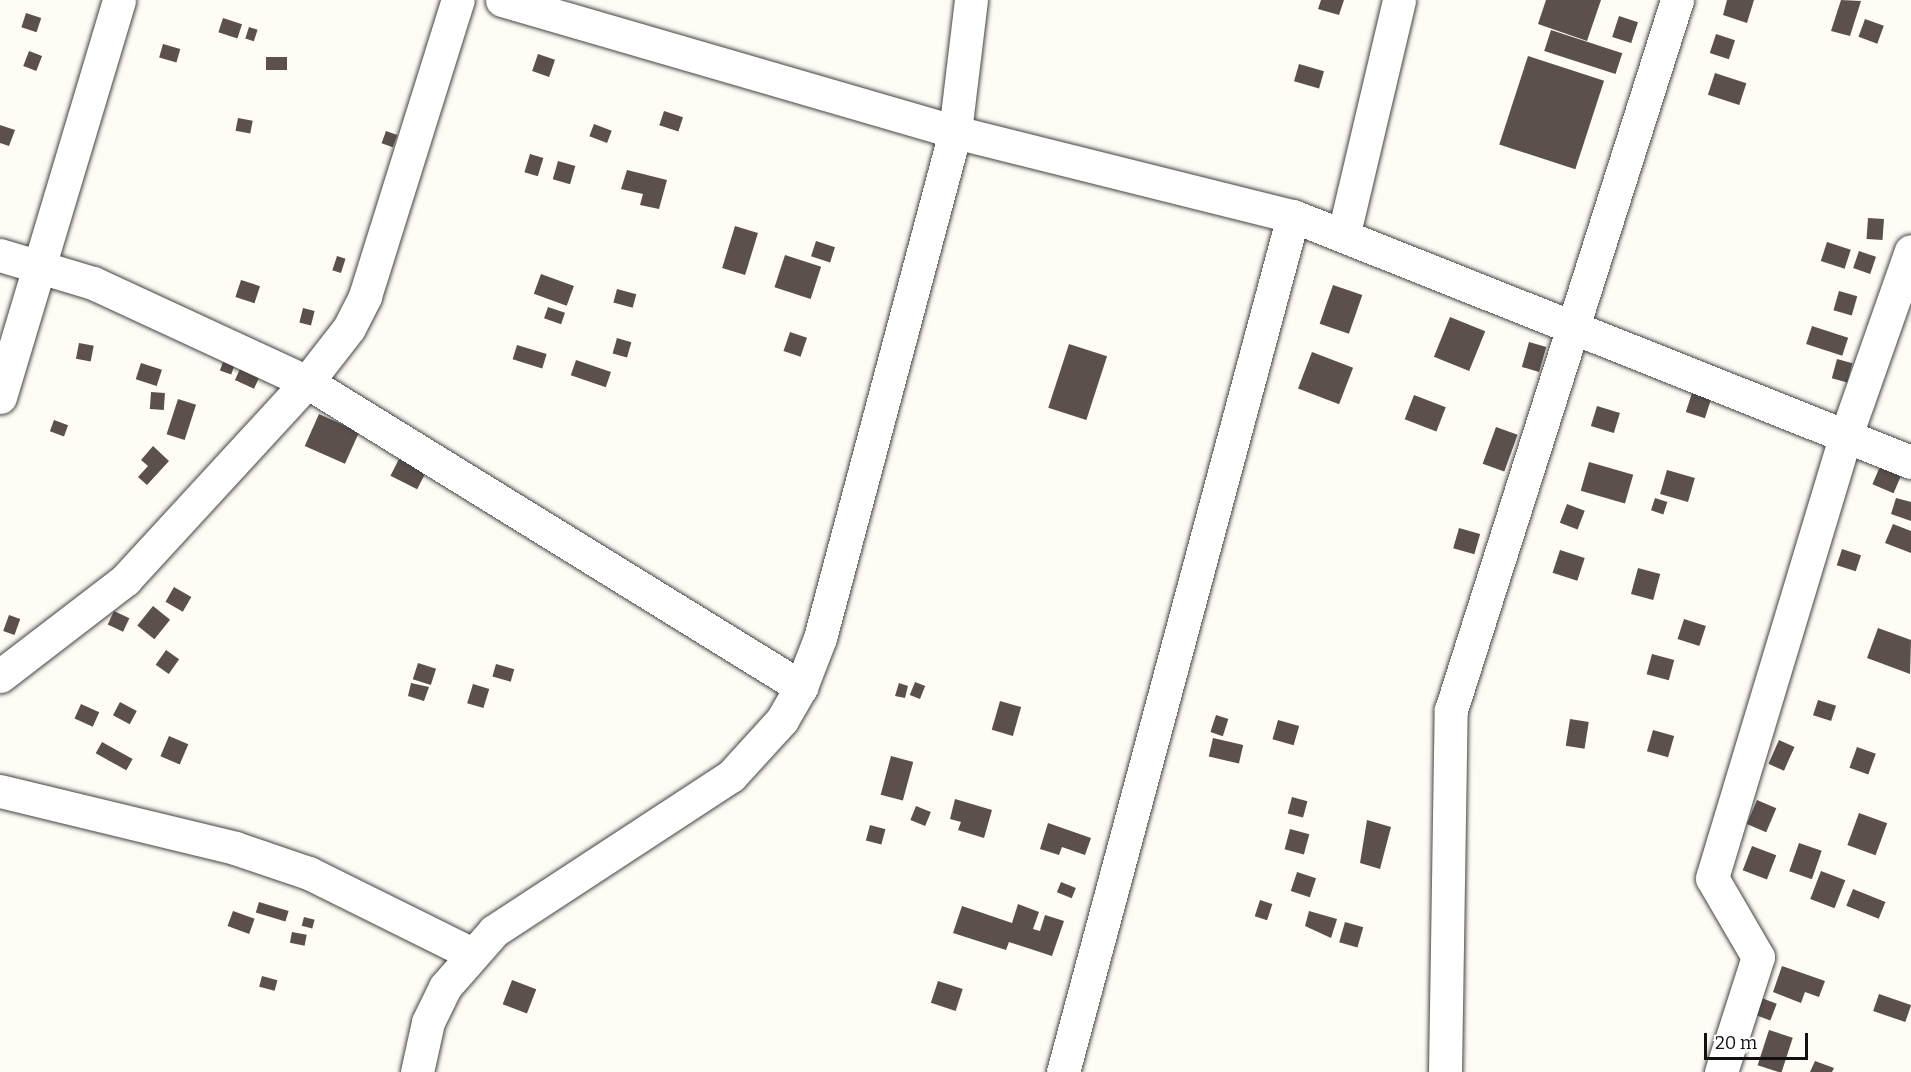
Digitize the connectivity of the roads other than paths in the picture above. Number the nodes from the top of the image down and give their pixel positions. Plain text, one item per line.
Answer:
1 (119, 0) edge
2 (458, 0) edge
3 (502, 0) edge
4 (971, 0) edge
5 (1399, 0) edge
6 (1677, 0) edge
7 (955, 132) junction
8 (1293, 216) junction
9 (1344, 233) junction
10 (1911, 251) edge
11 (0, 255) edge
12 (42, 267) junction
13 (1573, 327) junction
14 (307, 382) junction
15 (0, 397) edge
16 (1845, 438) junction
17 (1911, 462) edge
18 (0, 676) edge
19 (801, 687) junction
20 (0, 791) edge
21 (472, 954) junction
22 (417, 1072) edge
23 (1063, 1072) edge
24 (1445, 1072) edge
25 (1721, 1072) edge

1 - 12 street
2 - 14 street
3 - 7 street
4 - 7 street
5 - 9 street
6 - 13 street
7 - 8 street
7 - 19 street
8 - 9 street
8 - 23 street
9 - 13 street
10 - 16 street
11 - 12 street
12 - 14 street
12 - 15 street
13 - 16 street
13 - 24 street
14 - 18 street
14 - 19 street
16 - 17 street
16 - 25 street
19 - 21 street
20 - 21 street
21 - 22 street

